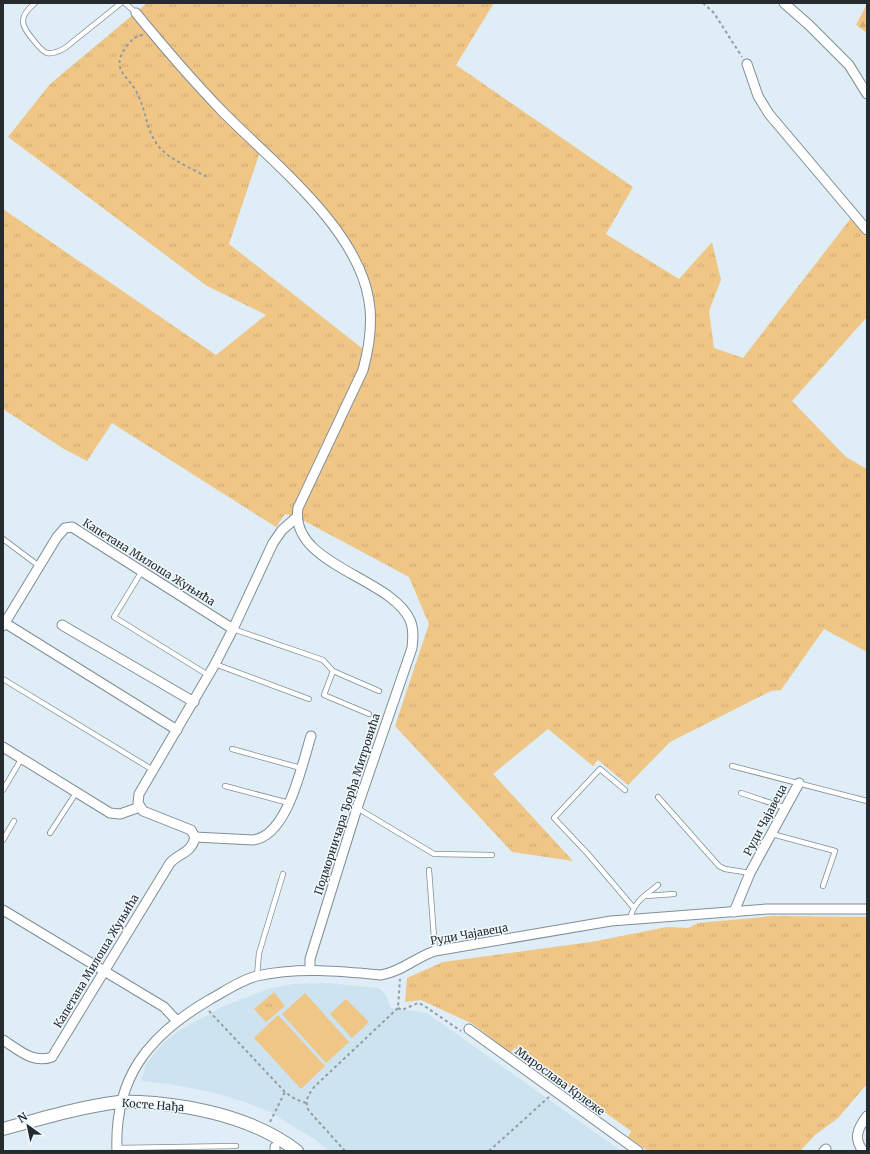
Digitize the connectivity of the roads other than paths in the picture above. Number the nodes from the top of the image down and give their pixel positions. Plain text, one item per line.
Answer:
1 (35, 3) edge
2 (121, 3) edge
3 (125, 3) edge
4 (784, 3) edge
5 (136, 13) joint
6 (747, 64) road end
7 (866, 92) edge
8 (867, 230) edge
9 (296, 517) junction
10 (3, 539) edge
11 (39, 566) junction
12 (142, 571) junction
13 (4, 624) edge
14 (62, 625) dead end
15 (233, 629) junction
16 (215, 664) junction
17 (333, 671) junction
18 (209, 675) junction
19 (3, 679) edge
20 (379, 691) dead end
21 (309, 699) dead end
22 (194, 702) junction
23 (369, 714) dead end
24 (177, 730) junction
25 (311, 736) dead end
26 (3, 747) edge
27 (232, 749) dead end
28 (22, 758) junction
29 (732, 766) dead end
30 (301, 768) junction
31 (153, 770) junction
32 (799, 783) junction
33 (225, 786) dead end
34 (3, 790) edge
35 (625, 790) dead end
36 (76, 793) junction
37 (740, 793) dead end
38 (658, 797) dead end
39 (867, 801) edge
40 (289, 803) junction
41 (140, 807) junction
42 (357, 808) junction
43 (786, 808) junction
44 (14, 821) dead end
45 (50, 833) dead end
46 (772, 834) junction
47 (194, 837) junction
48 (3, 840) edge
49 (492, 855) dead end
50 (429, 870) dead end
51 (750, 873) junction
52 (283, 874) dead end
53 (658, 885) dead end
54 (823, 886) dead end
55 (674, 894) dead end
56 (645, 896) junction
57 (633, 908) junction
58 (867, 909) edge
59 (3, 910) edge
60 (734, 912) junction
61 (630, 919) junction
62 (435, 951) junction
63 (310, 970) junction
64 (106, 971) junction
65 (257, 976) junction
66 (177, 1021) junction
67 (469, 1029) dead end
68 (3, 1040) edge
69 (120, 1102) junction
70 (867, 1116) edge
71 (3, 1129) edge
72 (236, 1146) dead end
73 (117, 1149) edge
74 (297, 1151) edge
75 (638, 1151) edge
76 (863, 1151) edge

1 - 2 lane
3 - 5 lane
4 - 7 street
5 - 9 street
6 - 8 street
9 - 15 street
9 - 42 street, Подморничара Ђорђа Митровића
10 - 11 lane
11 - 12 street, Капетана Милоша Жуњића
11 - 13 street, Капетана Милоша Жуњића
12 - 15 street, Капетана Милоша Жуњића
12 - 18 lane
13 - 24 street, Капетана Милоша Жуњића
14 - 22 street
15 - 16 street
15 - 17 lane
16 - 18 street
16 - 21 lane
17 - 20 lane
17 - 23 lane
18 - 22 street
19 - 31 lane
22 - 24 street
24 - 31 street
25 - 30 street
26 - 28 street
27 - 30 lane
28 - 34 lane
28 - 36 street
29 - 32 lane
30 - 40 street
31 - 41 street
32 - 39 lane
32 - 43 street, Руди Чајавеца
33 - 40 lane
35 - 57 lane
36 - 41 street
36 - 45 lane
37 - 43 lane
38 - 51 lane
40 - 47 street
41 - 47 street
42 - 49 lane
42 - 63 street, Подморничара Ђорђа Митровића
43 - 46 street, Руди Чајавеца
44 - 48 lane
46 - 51 street, Руди Чајавеца
46 - 54 lane
47 - 64 street, Капетана Милоша Жуњића
50 - 62 lane
51 - 60 street, Руди Чајавеца
52 - 65 lane
53 - 56 lane
55 - 56 lane
56 - 57 lane
57 - 61 lane
58 - 60 street, Руди Чајавеца
59 - 64 street
60 - 61 street, Руди Чајавеца
61 - 62 street, Руди Чајавеца
62 - 63 street, Руди Чајавеца
63 - 65 street, Руди Чајавеца
64 - 66 street
64 - 68 street, Капетана Милоша Жуњића
65 - 66 street, Руди Чајавеца
66 - 69 street, Руди Чајавеца
67 - 75 street, Мирослава Крлеже
69 - 71 street, Косте Нађа
69 - 73 street, Руди Чајавеца
69 - 74 street, Косте Нађа
70 - 76 street
72 - 73 lane

